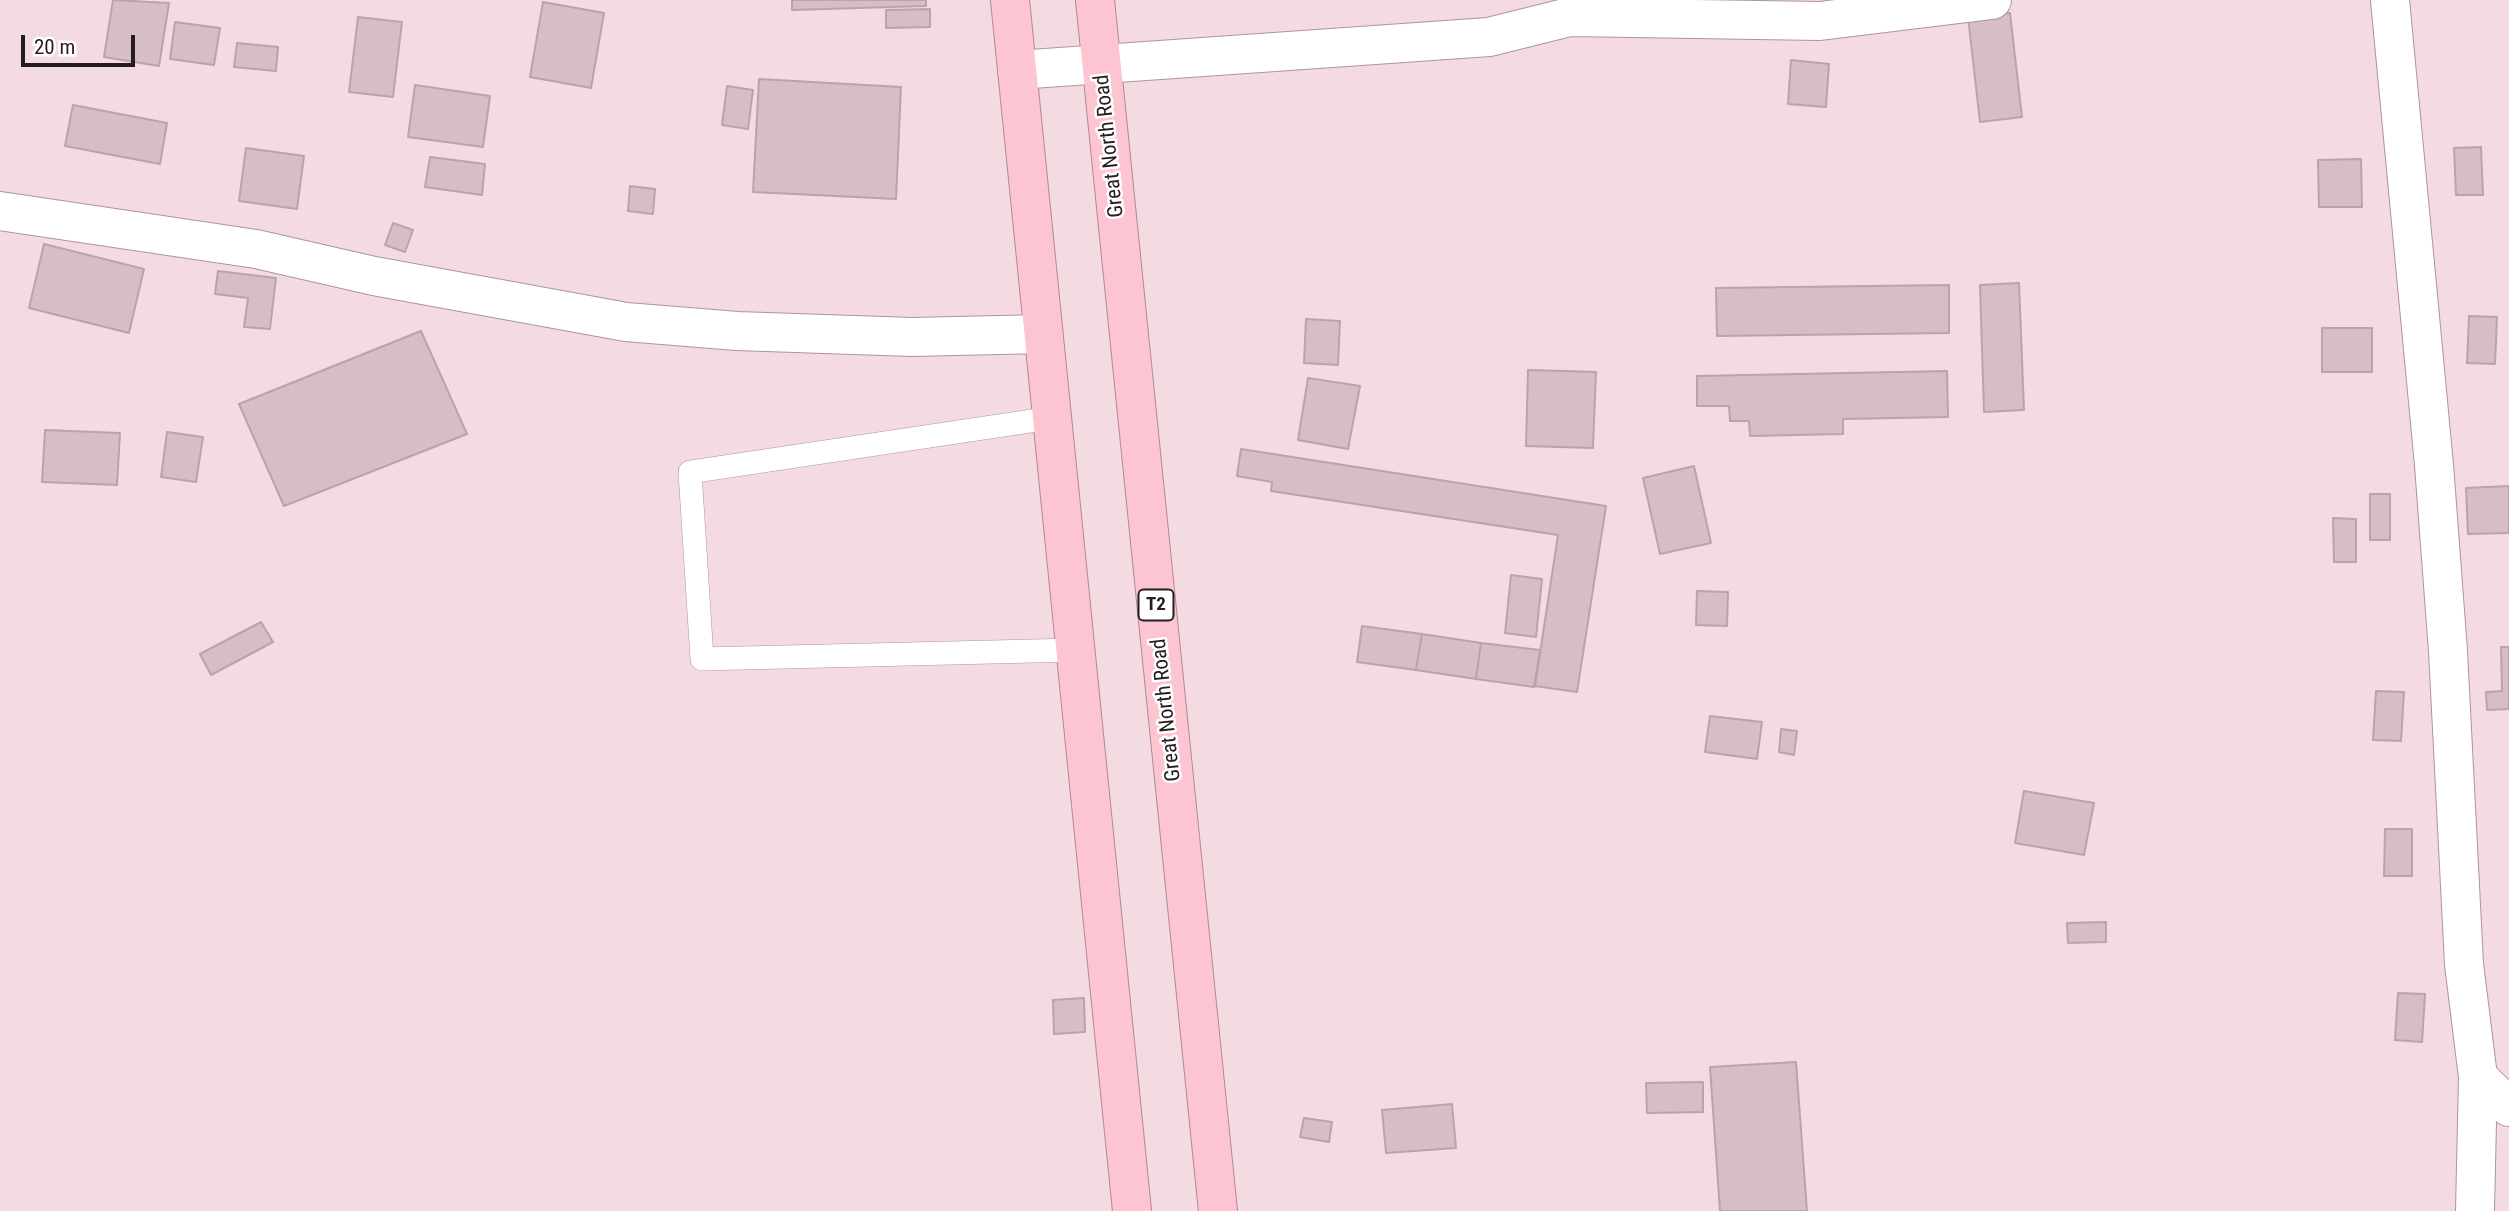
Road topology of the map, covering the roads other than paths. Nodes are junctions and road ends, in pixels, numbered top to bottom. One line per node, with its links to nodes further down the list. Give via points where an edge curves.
1 (1010, 0): 7 (highway)
2 (1095, 0): 6 (highway, Great North Road / T2)
3 (1992, 0): 5 (street, via 1820,21)
4 (2390, 0): 12 (street, via 2434,465 2464,964)
5 (1572, 8): 6 (street, via 1489,37)
6 (1101, 65): 7 (street); 15 (highway, Great North Road / T2)
7 (1017, 70): 9 (highway)
8 (0, 211): 9 (street, via 256,249 373,276 626,322 912,337)
9 (1042, 334): 10 (highway)
10 (1051, 418): 11 (highway); 11 (lane, via 690,472 702,659)
11 (1075, 650): 14 (highway)
12 (2478, 1077): 13 (street); 16 (street)
13 (2509, 1107)
14 (1132, 1211)
15 (1218, 1211)
16 (2475, 1211)

